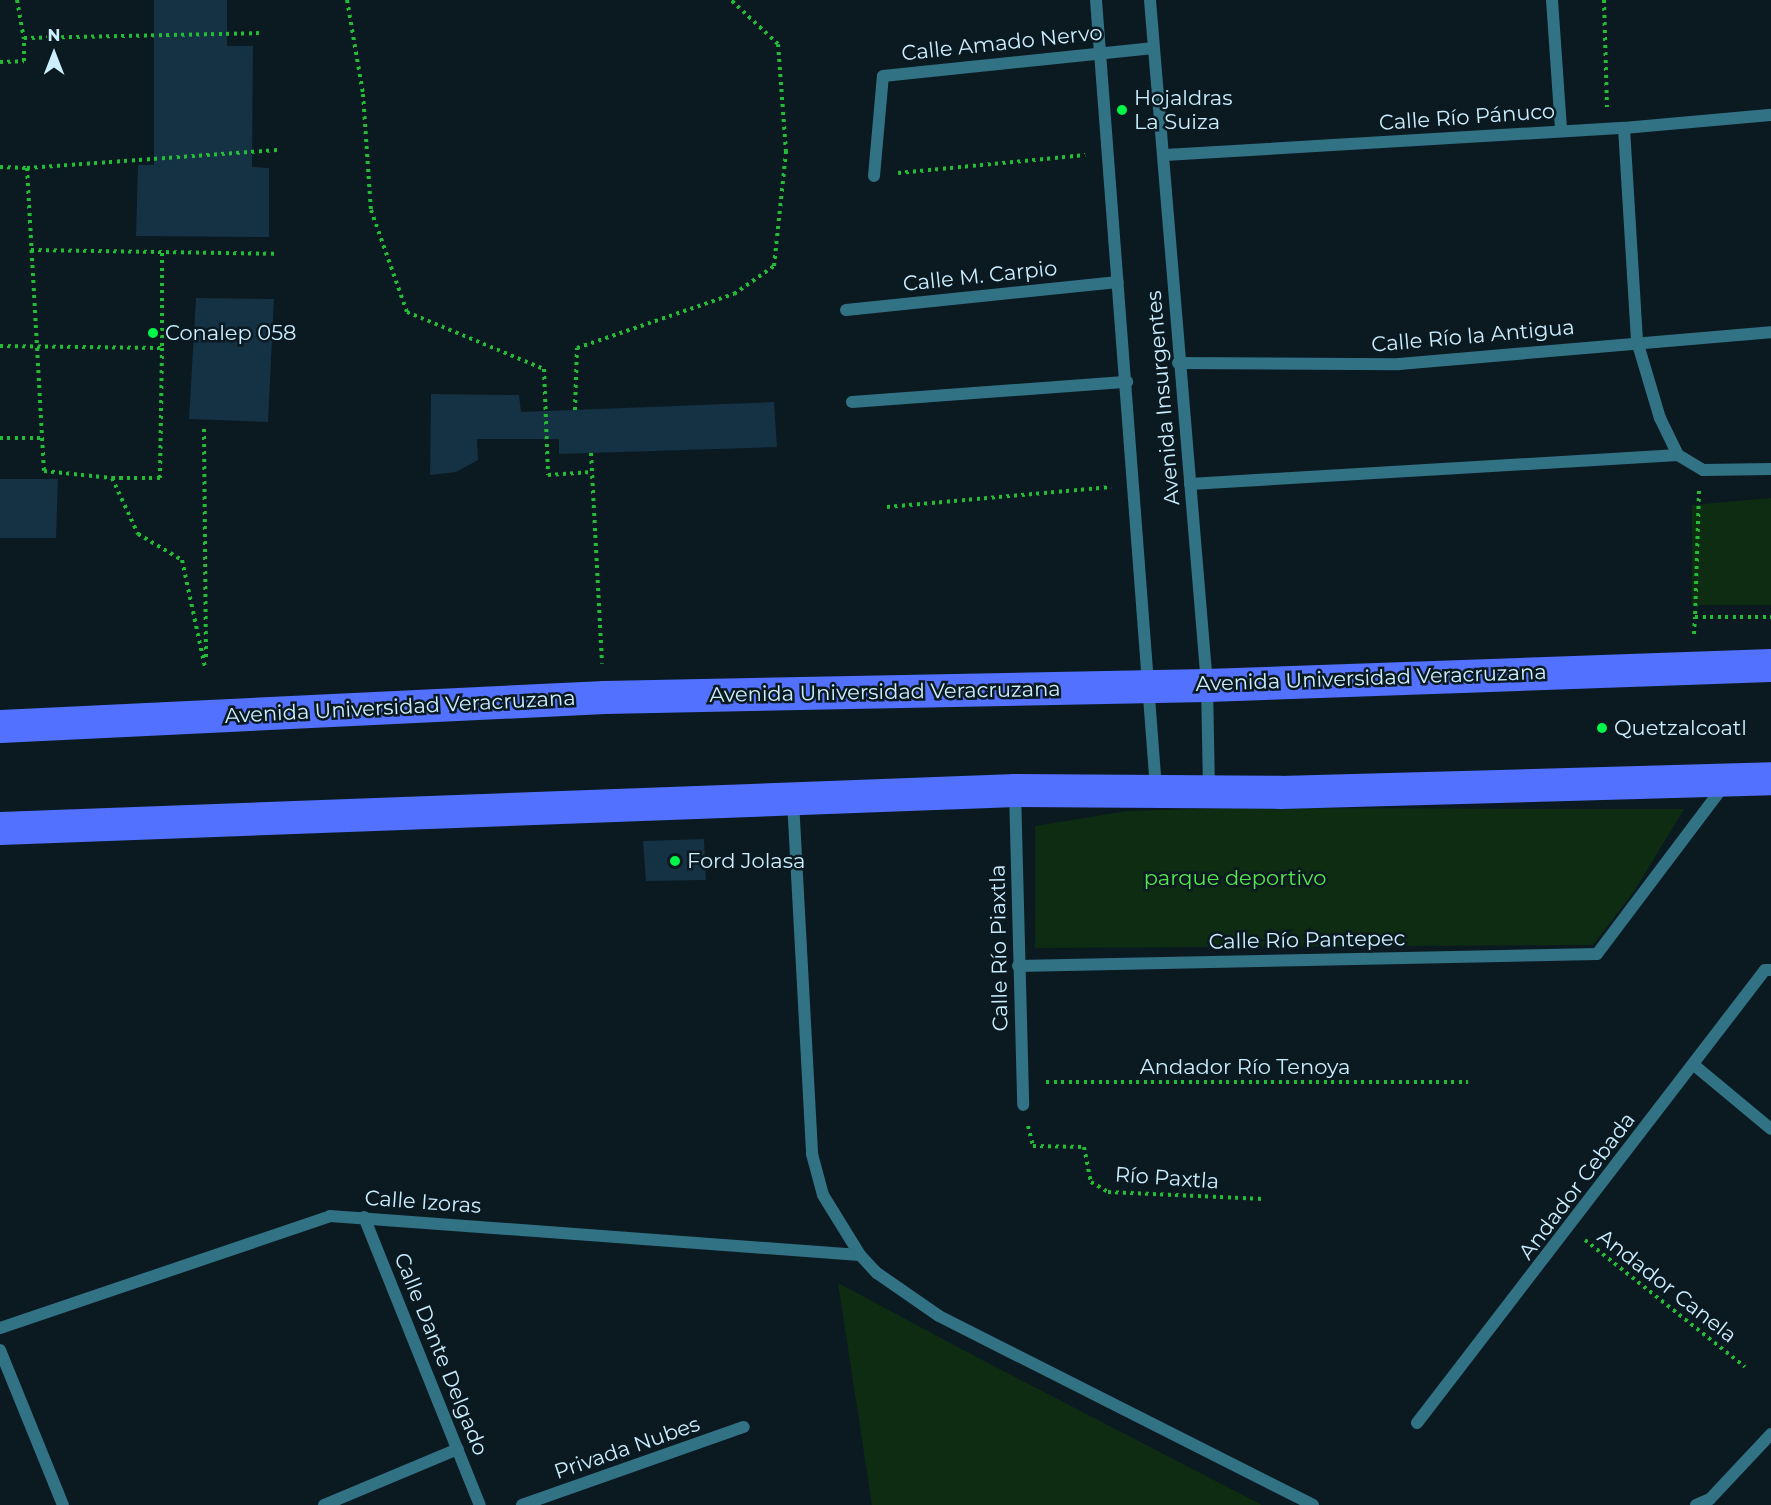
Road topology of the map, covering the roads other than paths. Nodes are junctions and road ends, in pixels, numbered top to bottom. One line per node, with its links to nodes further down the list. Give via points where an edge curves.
1 (1096, 0): 5 (street, Avenida Insurgentes)
2 (1150, 0): 4 (street, Avenida Insurgentes)
3 (1552, 0): 8 (street)
4 (1155, 48): 5 (street, Calle Amado Nervo); 9 (street, Avenida Insurgentes)
5 (1099, 52): 10 (street, Calle Amado Nervo, via 883,76); 11 (street, Avenida Insurgentes)
6 (1771, 115): 7 (street, Calle Río Pánuco)
7 (1624, 128): 8 (street, Calle Río Pánuco); 14 (street)
8 (1561, 130): 9 (street, Calle Río Pánuco)
9 (1165, 155): 15 (street, Avenida Insurgentes)
10 (874, 176)
11 (1118, 282): 12 (street, Calle M. Carpio); 16 (street, Avenida Insurgentes)
12 (846, 310)
13 (1771, 332): 14 (street, Calle Río la Antigua)
14 (1637, 341): 15 (street, Calle Río la Antigua, via 1399,364); 18 (street, via 1646,379)
15 (1178, 363): 20 (street, Avenida Insurgentes)
16 (1127, 382): 17 (street); 23 (street, Avenida Insurgentes)
17 (852, 402)
18 (1678, 455): 19 (street, via 1703,470); 20 (street)
19 (1771, 470)
20 (1190, 484): 22 (street, Avenida Insurgentes)
21 (1771, 665): 22 (main road, Avenida Universidad Veracruzana)
22 (1207, 685): 23 (main road, Avenida Universidad Veracruzana); 29 (street, Avenida Insurgentes)
23 (1151, 687): 24 (main road, Avenida Universidad Veracruzana, via 604,697); 28 (street, Avenida Insurgentes)
24 (0, 726)
25 (1771, 778): 26 (main road)
26 (1730, 779): 29 (main road); 32 (street, Calle Río Pantepec, via 1597,954)
27 (1015, 790): 28 (main road); 30 (main road); 32 (street, Calle Río Piaxtla)
28 (1156, 791): 29 (main road)
29 (1209, 792)
30 (792, 798): 31 (main road); 38 (street, via 812,1154 823,1195)
31 (0, 828)
32 (1018, 966): 35 (street, Calle Río Piaxtla)
33 (1768, 970): 34 (street, Andador Cebada)
34 (1694, 1065): 36 (street); 41 (street, Andador Cebada)
35 (1023, 1105)
36 (1771, 1129)
37 (364, 1217): 38 (street, Calle Izoras); 39 (street, Calle Izoras, via 330,1216); 44 (street, Calle Dante Delgado)
38 (860, 1255): 49 (street, via 877,1273 939,1316)
39 (0, 1328)
40 (0, 1350): 45 (street)
41 (1417, 1423)
42 (744, 1427): 48 (street, Privada Nubes)
43 (1771, 1434): 50 (street, via 1718,1491)
44 (458, 1449): 46 (street); 47 (street, Calle Dante Delgado)
45 (63, 1505)
46 (324, 1505)
47 (480, 1505)
48 (522, 1505)
49 (1313, 1505)
50 (1696, 1505)

